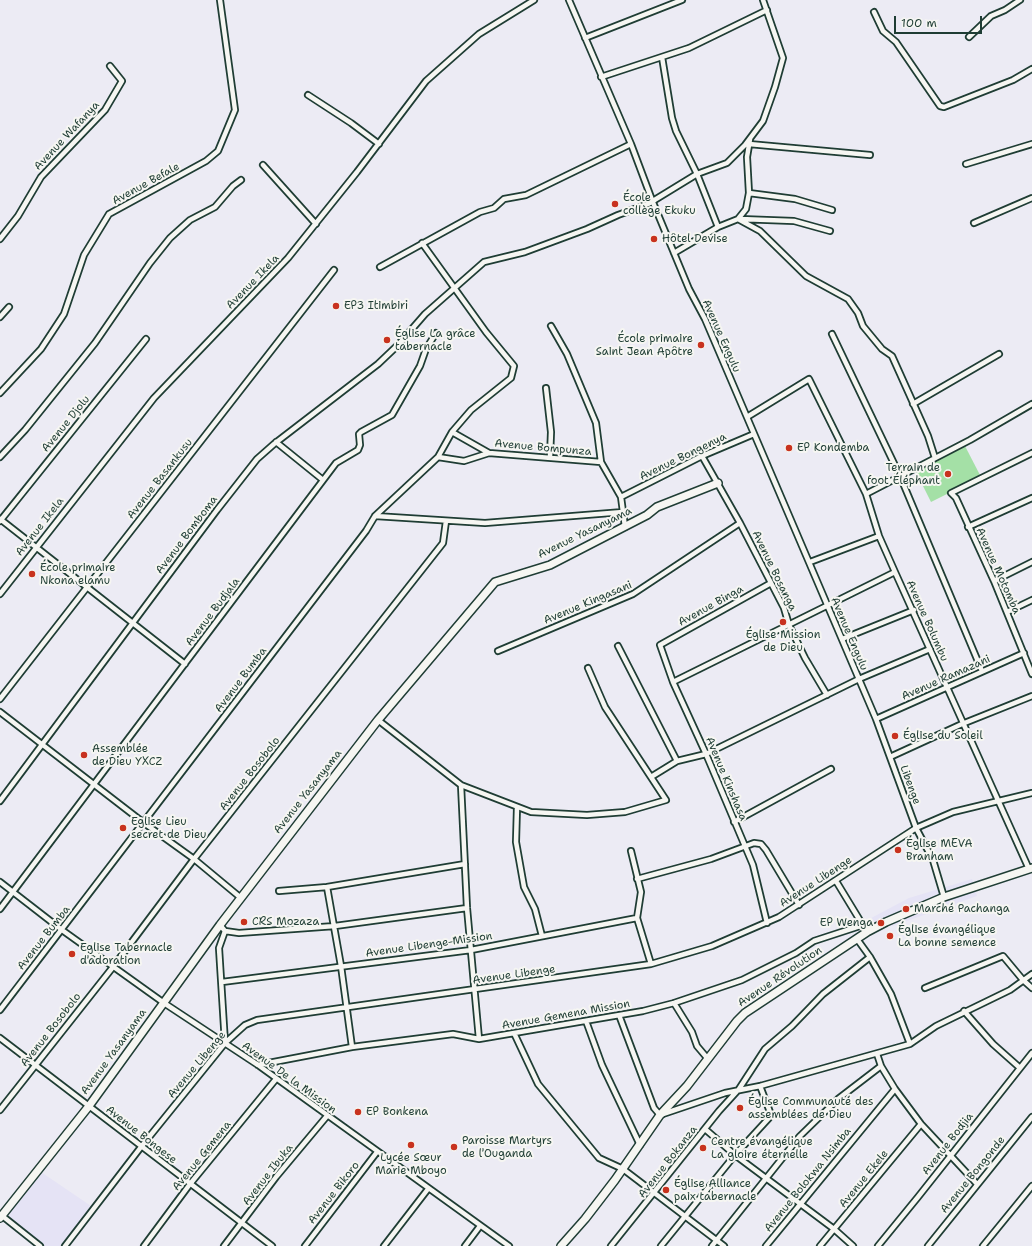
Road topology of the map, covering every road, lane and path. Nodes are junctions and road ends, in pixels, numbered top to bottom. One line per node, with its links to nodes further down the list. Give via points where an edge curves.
1 (220, 0): 49 (street, Avenue Befale, via 235,110 218,151 206,161 109,214 84,255 64,314 41,349)
2 (534, 0): 17 (street, Avenue Ikela, via 479,34 426,81)
3 (569, 0): 10 (street, Avenue Engulu)
4 (682, 0): 10 (street)
5 (763, 0): 7 (street)
6 (1020, 0): 9 (street, via 991,16)
7 (767, 10): 11 (street, via 689,48); 16 (street, Avenue Bomboma, via 783,58 763,121)
8 (874, 12): 13 (street, via 883,31 896,42 940,106 944,107)
9 (969, 37)
10 (585, 38): 14 (street, Avenue Engulu)
11 (662, 57): 14 (street); 24 (street, via 672,118)
12 (110, 66): 35 (street, Avenue Wafanya, via 122,81 105,110 41,177)
13 (1032, 71)
14 (601, 77): 18 (street, Avenue Engulu)
15 (308, 94): 17 (street)
16 (750, 137): 19 (street); 24 (street, Avenue Bomboma, via 727,163)
17 (379, 144): 32 (street, Avenue Ikela)
18 (631, 144): 28 (street, Avenue Engulu); 36 (street, via 526,195 504,199 494,208 480,212)
19 (749, 144): 21 (street); 26 (street)
20 (1032, 144): 22 (street)
21 (870, 155)
22 (966, 164)
23 (263, 165): 32 (street)
24 (697, 174): 28 (street, Avenue Bomboma); 33 (street)
25 (241, 180): 60 (street, via 215,207 190,220 170,238 95,343)
26 (749, 193): 29 (street, via 795,200); 30 (street, via 746,209)
27 (1032, 198): 31 (street)
28 (652, 200): 37 (street, Avenue Engulu); 40 (street, Avenue Bomboma, via 648,204 587,229 525,252 484,262)
29 (832, 210)
30 (738, 219): 33 (street); 34 (street, via 794,221); 50 (street, via 760,231 806,276 848,299 863,326 882,349 892,356)
31 (974, 223)
32 (316, 224): 78 (street, Avenue Ikela, via 288,258 154,398)
33 (718, 227): 37 (street)
34 (830, 231)
35 (0, 240)
36 (422, 243): 38 (street); 40 (street)
37 (674, 253): 52 (street, Avenue Engulu)
38 (380, 267)
39 (334, 270): 84 (street, Avenue Basankusu)
40 (455, 287): 53 (street, Avenue Bumba, via 486,332 514,366 511,378 471,410); 55 (street, Avenue Bomboma, via 425,314 378,364)
41 (9, 306): 42 (street)
42 (0, 317)
43 (551, 326): 63 (street, via 567,354 596,423)
44 (436, 333): 65 (street, Avenue Budjala, via 392,415 361,432 358,450 336,463)
45 (832, 334): 64 (street)
46 (146, 339): 72 (street, Avenue Djolu)
47 (999, 354): 50 (street)
48 (546, 388): 61 (street, via 551,432)
49 (0, 393)
50 (913, 404): 62 (street)
51 (1032, 404): 62 (street)
52 (747, 417): 54 (street, Avenue Engulu); 67 (street, Avenue Bolumbu, via 809,379)
53 (452, 432): 56 (street); 58 (street, Avenue Bumba)
54 (754, 434): 59 (street, Avenue Bongenya); 79 (street, Avenue Engulu)
55 (276, 442): 65 (street); 90 (street, Avenue Bomboma, via 253,465)
56 (489, 452): 58 (street, Avenue Bompunza, via 464,461); 61 (street, Avenue Bompunza)
57 (1032, 453): 76 (street, Avenue Motomba, via 951,493 956,498)
58 (438, 456): 71 (street, Avenue Bumba)
59 (702, 456): 66 (street, Avenue Bosanga); 68 (street, Avenue Bongenya)
60 (0, 457)
61 (550, 457): 63 (street, Avenue Bompunza)
62 (935, 458): 64 (street)
63 (601, 462): 68 (street)
64 (900, 476): 67 (street); 100 (street)
65 (323, 480): 98 (street, Avenue Budjala)
66 (718, 484): 74 (street, Avenue Bosanga); 75 (street, Avenue Yasanyama, via 657,507)
67 (866, 494): 77 (street, Avenue Bolumbu)
68 (621, 497): 70 (street)
69 (1032, 498): 76 (street)
70 (623, 512): 73 (street, via 486,523); 75 (street)
71 (375, 516): 73 (street); 124 (street, Avenue Bumba, via 361,538)
72 (0, 520): 78 (street)
73 (446, 521): 129 (street, Avenue Bosobolo, via 443,543)
74 (740, 523): 83 (street, Avenue Bosanga); 96 (street, Avenue Kingasani, via 633,594)
75 (625, 527): 110 (street, Avenue Yasanyama, via 550,565 495,582)
76 (968, 527): 82 (street, Avenue Motomba)
77 (880, 536): 79 (street); 81 (street, Avenue Bolumbu)
78 (35, 548): 84 (street); 85 (street, Avenue Ikela)
79 (810, 562): 87 (street, Avenue Engulu)
80 (1032, 562): 82 (street)
81 (895, 572): 87 (street); 88 (street, Avenue Bolumbu)
82 (994, 581): 89 (street, Avenue Motomba)
83 (771, 583): 91 (street, Avenue Bosanga, via 784,608); 93 (street, Avenue Binga)
84 (88, 586): 90 (street); 107 (street, Avenue Basankusu)
85 (0, 594)
86 (1032, 600): 89 (street)
87 (828, 606): 91 (street); 92 (street, Avenue Engulu)
88 (914, 610): 92 (street); 95 (street, Avenue Bolumbu)
89 (1007, 612): 97 (street, Avenue Motomba)
90 (132, 623): 98 (street); 112 (street, Avenue Bomboma)
91 (789, 625): 103 (street); 105 (street, Avenue Bosanga)
92 (842, 639): 102 (street, Avenue Engulu)
93 (660, 645): 103 (street, Avenue Kinshasa)
94 (618, 646): 115 (street)
95 (930, 649): 102 (street); 104 (street, Avenue Bolumbu)
96 (498, 651)
97 (1024, 654): 100 (street, Avenue Ramazani); 101 (street, Avenue Motomba)
98 (185, 664): 118 (street, Avenue Budjala)
99 (588, 668): 117 (street, via 605,707)
100 (982, 672): 104 (street, Avenue Ramazani)
101 (1032, 674)
102 (859, 679): 105 (street); 109 (street, Libenge)
103 (673, 682): 113 (street, Avenue Kinshasa)
104 (946, 687): 109 (street, Avenue Ramazani); 111 (street, Avenue Bolumbu)
105 (827, 695): 113 (street)
106 (1032, 696): 111 (street)
107 (0, 700)
108 (0, 712): 112 (street)
109 (876, 719): 114 (street, Libenge)
110 (378, 720): 119 (street); 139 (street, Avenue Yasanyama)
111 (962, 724): 114 (street); 121 (street, Avenue Bolumbu)
112 (42, 745): 118 (street); 122 (street, Avenue Bomboma)
113 (706, 754): 115 (street); 125 (street, Avenue Kinshasa)
114 (890, 757): 126 (street, Libenge)
115 (677, 761): 117 (street)
116 (831, 769): 125 (street)
117 (651, 777): 123 (street, via 666,800 625,812 587,815 531,812)
118 (95, 784): 124 (street); 137 (street, Avenue Budjala)
119 (461, 785): 123 (street); 130 (street)
120 (1032, 792): 121 (street, Avenue Libenge)
121 (997, 800): 126 (street, Avenue Libenge, via 953,812); 131 (street, Avenue Bolumbu)
122 (0, 801)
123 (517, 807): 151 (street, via 516,842 524,887 535,909)
124 (144, 822): 129 (street); 148 (street, Avenue Bumba)
125 (734, 822): 127 (street, Avenue Kinshasa)
126 (916, 828): 133 (street, Avenue Libenge); 138 (street, Libenge, via 933,860)
127 (744, 845): 132 (street, via 711,859); 140 (street, via 761,844); 144 (street, Avenue Kinshasa, via 753,865)
128 (631, 851): 132 (street)
129 (194, 859): 139 (street); 157 (street, Avenue Bosobolo)
130 (465, 864): 135 (street); 141 (street)
131 (1031, 869): 138 (street, Avenue Révolution)
132 (637, 879): 143 (street, via 641,892)
133 (836, 881): 140 (street, Avenue Libenge); 146 (street)
134 (0, 882): 137 (street, Avenue De la Mission)
135 (327, 887): 136 (street); 147 (street)
136 (279, 891)
137 (13, 892): 142 (street, Avenue Budjala); 148 (street, Avenue De la Mission)
138 (944, 896): 150 (street, Avenue Révolution)
139 (241, 898): 145 (street, Avenue Yasanyama)
140 (799, 905): 144 (street, Avenue Libenge)
141 (467, 908): 147 (street); 153 (street)
142 (0, 909)
143 (637, 918): 151 (street, Avenue Libenge-Mission); 155 (street)
144 (767, 923): 155 (street, Avenue Libenge, via 712,946)
145 (220, 925): 149 (street); 164 (street, Avenue Yasanyama)
146 (863, 925): 150 (street); 165 (street, Avenue Gemena Mission, via 814,941 742,980)
147 (335, 926): 149 (street, via 239,933); 156 (street)
148 (62, 930): 157 (street, Avenue De la Mission); 167 (street, Avenue Bumba)
149 (225, 931): 160 (street, via 219,948)
150 (867, 932): 152 (street, Avenue Révolution)
151 (542, 936): 153 (street, Avenue Libenge-Mission)
152 (857, 939): 154 (street); 179 (street, Avenue Révolution, via 745,1013)
153 (471, 950): 156 (street, Avenue Libenge-Mission); 163 (street)
154 (870, 957): 175 (street, via 891,994); 186 (street, Avenue Bokanza, via 823,994 765,1049)
155 (651, 964): 163 (street, Avenue Libenge)
156 (341, 966): 160 (street, Avenue Libenge-Mission); 166 (street)
157 (113, 967): 164 (street, Avenue De la Mission); 180 (street, Avenue Bosobolo)
158 (1032, 974): 159 (street)
159 (1023, 980): 161 (street, via 1003,956); 162 (street); 168 (street, via 1010,990)
160 (222, 982): 174 (street)
161 (925, 988)
162 (1032, 988)
163 (476, 990): 166 (street, Avenue Libenge); 173 (street)
164 (164, 1003): 174 (street, Avenue De la Mission); 188 (street, Avenue Yasanyama)
165 (674, 1003): 169 (street, Avenue Gemena Mission); 179 (street, via 692,1032 697,1046)
166 (347, 1008): 174 (street, Avenue Libenge, via 257,1020 245,1025); 176 (street)
167 (0, 1010)
168 (964, 1011): 175 (street); 183 (street, via 993,1044)
169 (619, 1015): 170 (street, Avenue Gemena Mission); 190 (street, via 654,1108)
170 (586, 1021): 171 (street, Avenue Gemena Mission); 195 (street, via 602,1065)
171 (514, 1033): 173 (street, Avenue Gemena Mission); 200 (street, via 538,1084 600,1158)
172 (0, 1038): 180 (street, Avenue Bongese)
173 (479, 1039): 176 (street, Avenue Gemena Mission, via 453,1034)
174 (225, 1043): 181 (street, Avenue De la Mission); 196 (street, Avenue Libenge)
175 (910, 1044): 178 (street)
176 (352, 1047): 181 (street, Avenue Gemena Mission)
177 (1032, 1053): 183 (street, Avenue Bodjia)
178 (877, 1054): 182 (street); 185 (street)
179 (708, 1059): 190 (street, Avenue Révolution)
180 (35, 1065): 188 (street, Avenue Bongese); 189 (street, Avenue Bosobolo)
181 (258, 1065): 184 (street, Avenue De la Mission)
182 (881, 1066): 187 (street); 201 (street, via 838,1099 800,1136)
183 (1020, 1068): 199 (street, Avenue Bodjia)
184 (276, 1079): 191 (street, Avenue De la Mission); 202 (street, Avenue Gemena)
185 (760, 1086): 186 (street); 198 (street, via 770,1112 769,1118)
186 (740, 1089): 190 (street); 194 (street, Avenue Bokanza)
187 (894, 1089): 193 (street); 207 (street, Avenue Bolokwa Nsimba)
188 (89, 1106): 196 (street, Avenue Bongese); 208 (street, Avenue Yasanyama)
189 (0, 1110)
190 (660, 1115): 195 (street, Avenue Révolution)
191 (327, 1116): 197 (street, Avenue De la Mission); 210 (street, Avenue Ibuka)
192 (1032, 1116): 203 (street, Avenue Bongonde)
193 (921, 1124): 199 (street); 212 (street, Avenue Ekele)
194 (705, 1129): 198 (street); 206 (street, Avenue Bokanza)
195 (640, 1145): 200 (street, Avenue Révolution)
196 (141, 1147): 202 (street, Avenue Bongese); 215 (street, Avenue Libenge)
197 (377, 1152): 205 (street, Avenue De la Mission); 219 (street, Avenue Bikoro)
198 (735, 1155): 201 (street); 209 (street)
199 (951, 1156): 203 (street); 231 (street, Avenue Bodjia)
200 (623, 1169): 206 (street); 223 (street, Avenue Révolution)
201 (766, 1177): 207 (street); 213 (street)
202 (190, 1184): 210 (street, Avenue Bongese); 216 (street, Avenue Gemena)
203 (977, 1184): 232 (street, Avenue Bongonde)
204 (1032, 1186): 233 (street)
205 (428, 1189): 211 (street, Avenue De la Mission); 220 (street)
206 (655, 1193): 209 (street); 224 (street, Avenue Bokanza)
207 (800, 1204): 212 (street); 228 (street, Avenue Bolokwa Nsimba)
208 (1, 1216): 214 (street)
209 (686, 1216): 213 (street); 225 (street)
210 (241, 1223): 217 (street, Avenue Ibuka); 218 (street, Avenue Bongese)
211 (480, 1226): 221 (street); 222 (street, Avenue De la Mission)
212 (834, 1229): 229 (street, Avenue Ekele); 230 (street)
213 (717, 1240): 226 (street); 227 (street)
214 (40, 1246)
215 (65, 1246)
216 (144, 1246)
217 (224, 1246)
218 (272, 1246)
219 (305, 1246)
220 (384, 1246)
221 (465, 1246)
222 (509, 1246)
223 (561, 1246)
224 (611, 1246)
225 (661, 1246)
226 (712, 1246)
227 (724, 1246)
228 (766, 1246)
229 (820, 1246)
230 (853, 1246)
231 (878, 1246)
232 (928, 1246)
233 (984, 1246)

